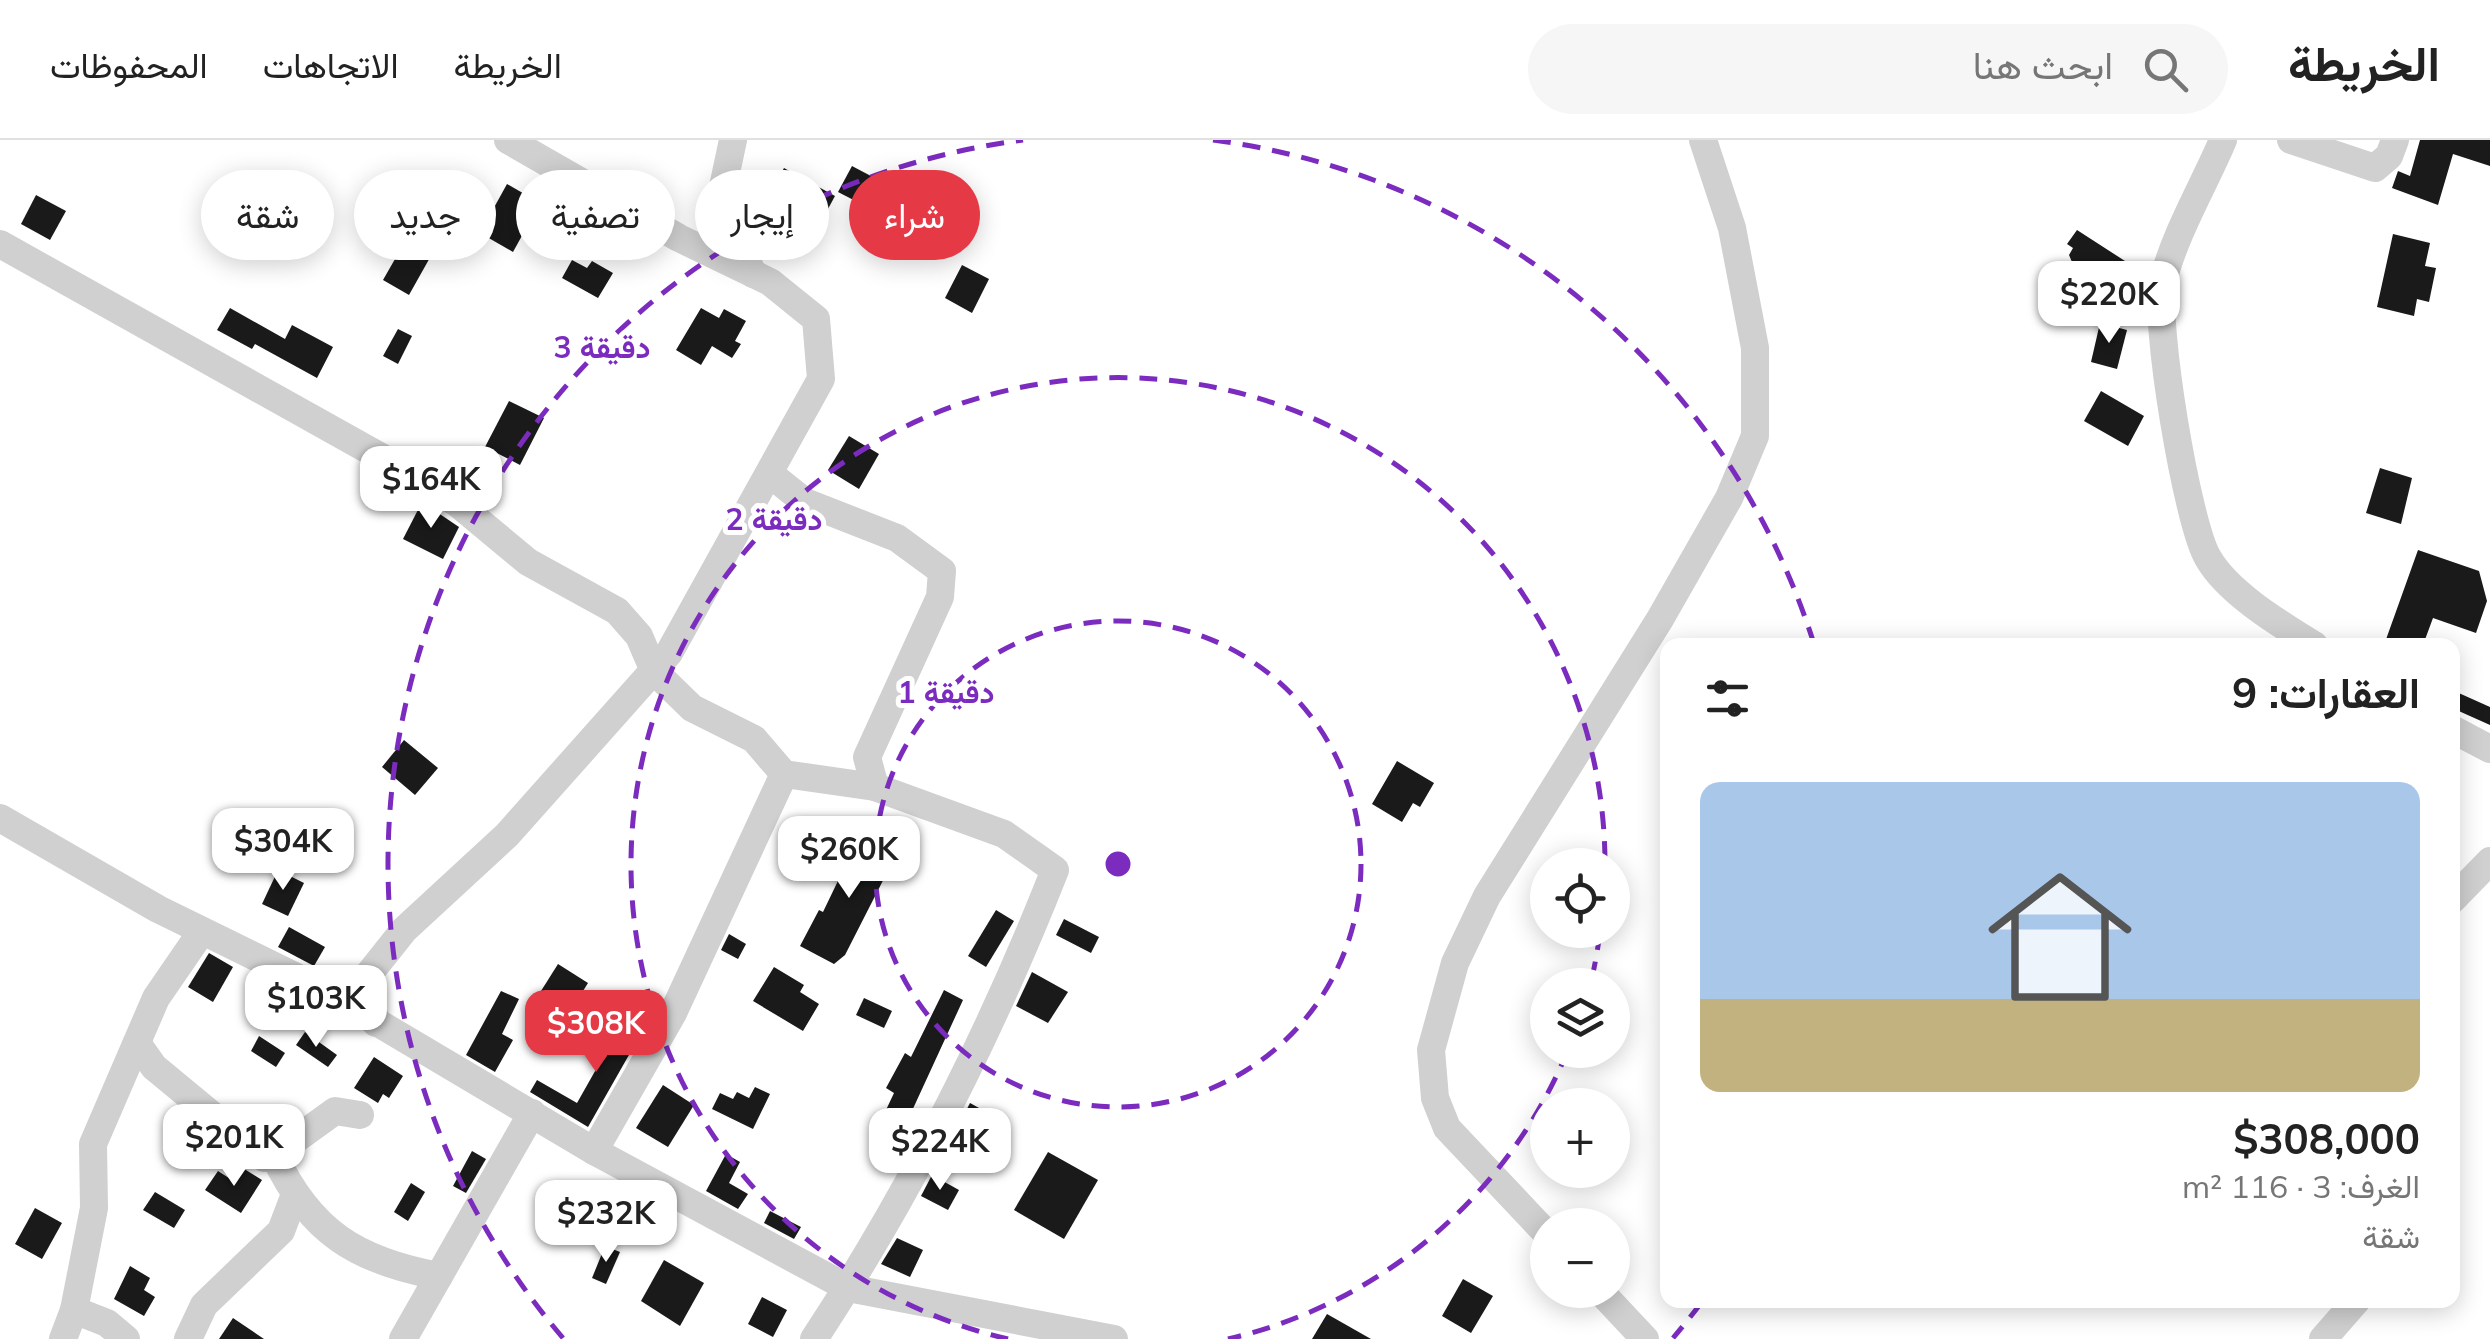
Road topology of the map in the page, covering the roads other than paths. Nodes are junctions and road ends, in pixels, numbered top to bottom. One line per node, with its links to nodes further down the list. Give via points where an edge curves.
1 (508, 140): 8 (street)
2 (733, 140): 8 (street, via 720,201)
3 (1703, 140): 29 (street, via 1732,228 1756,348 1754,436 1729,498 1660,619 1487,896 1456,963 1430,1050 1435,1098 1447,1128)
4 (2223, 140): 10 (street, via 2162,282 2178,443 2193,522 2208,560)
5 (2290, 140): 6 (street, via 2375,168 2390,156)
6 (2395, 140)
7 (0, 244): 11 (street, via 457,504 528,562 617,611 639,636)
8 (754, 274): 9 (street, via 816,319 821,379)
9 (770, 474): 11 (street); 15 (street, via 805,502 897,538 942,571 940,597 866,757)
10 (2304, 638)
11 (654, 671): 14 (street, via 692,708 754,738); 20 (street, via 507,834 404,930)
12 (2460, 733): 13 (street)
13 (2490, 750)
14 (784, 774): 15 (street); 26 (street, via 673,1014)
15 (875, 787): 31 (street, via 1004,834 1054,870 1014,976)
16 (0, 818): 19 (street)
17 (2490, 861): 18 (street)
18 (2460, 892)
19 (202, 931): 21 (street); 23 (street, via 156,998)
20 (365, 979): 21 (street); 22 (street)
21 (321, 989): 22 (street)
22 (376, 1023): 24 (street)
23 (137, 1043): 27 (street, via 154,1067 236,1139 264,1158); 34 (street, via 92,1144 94,1208)
24 (532, 1114): 26 (street); 30 (street)
25 (360, 1115): 27 (street, via 334,1111)
26 (594, 1151): 31 (street)
27 (274, 1155): 28 (street)
28 (294, 1197): 30 (street, via 374,1262); 38 (street, via 282,1231 204,1304)
29 (1530, 1216)
30 (439, 1276): 39 (street)
31 (848, 1288): 35 (street); 40 (street)
32 (1616, 1308): 42 (street)
33 (2350, 1308): 43 (street)
34 (74, 1310): 36 (street); 37 (street)
35 (1040, 1332): 41 (street)
36 (63, 1339)
37 (126, 1339)
38 (188, 1339)
39 (403, 1339)
40 (814, 1339)
41 (1114, 1339)
42 (1645, 1339)
43 (2324, 1339)

